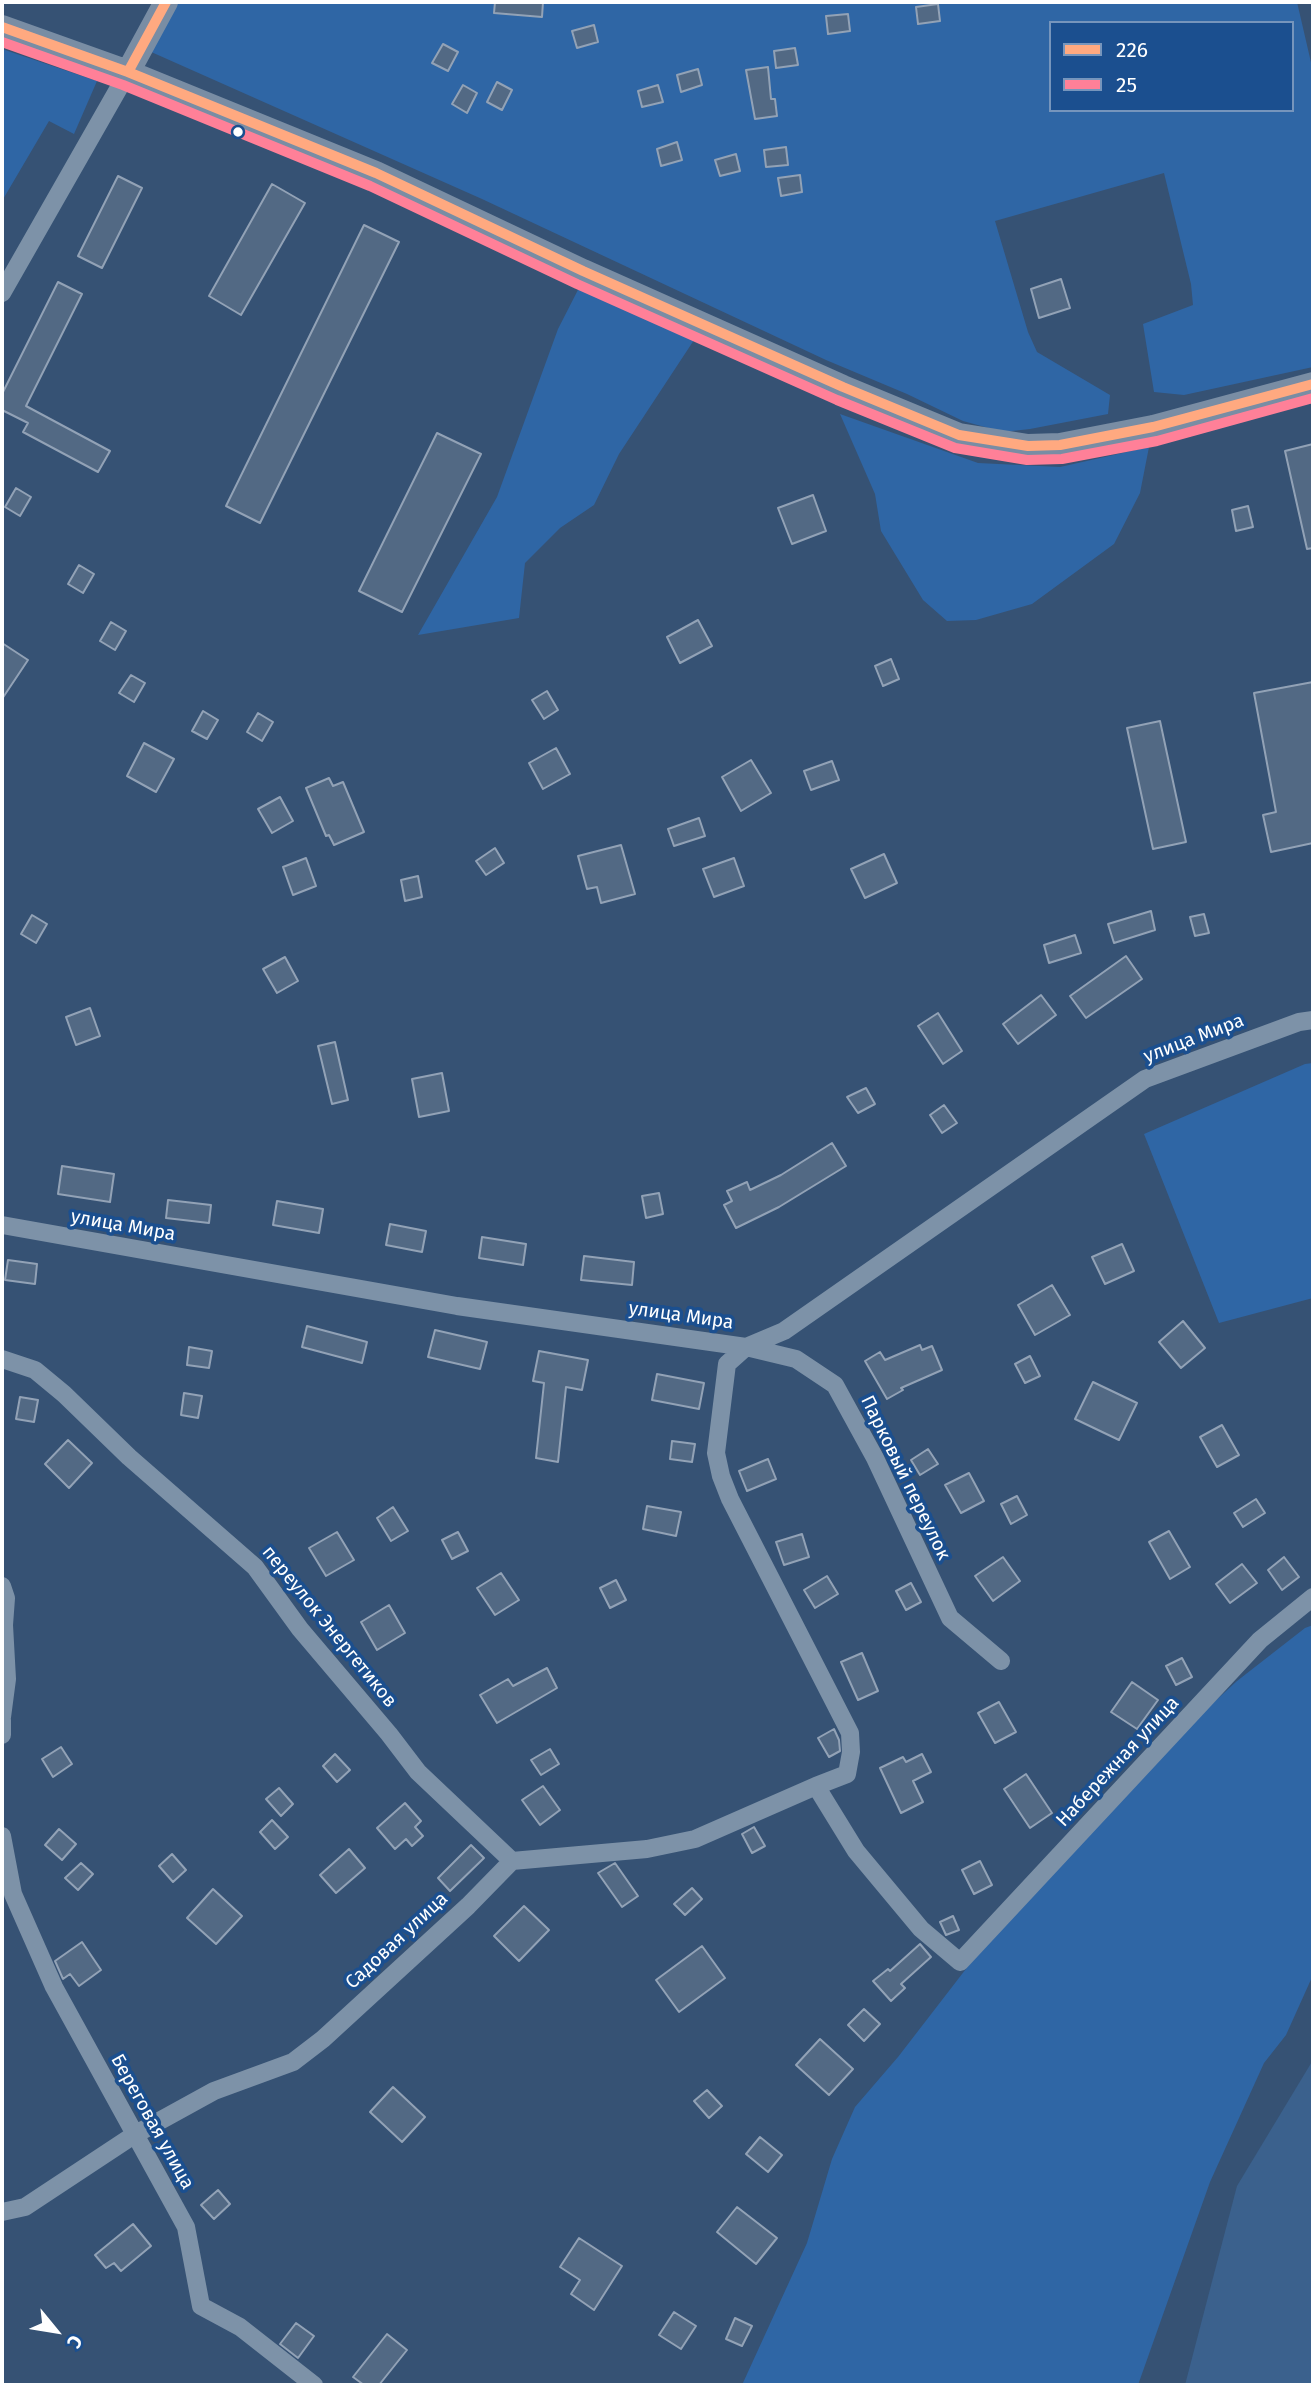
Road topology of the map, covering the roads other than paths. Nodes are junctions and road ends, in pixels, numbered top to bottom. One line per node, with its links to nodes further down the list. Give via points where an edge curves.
1 (166, 2): 3 (street)
2 (2, 27): 3 (street)
3 (128, 72): 4 (street); 5 (street, via 376,173 583,271 959,435 1028,446 1059,445 1153,427)
4 (2, 293)
5 (1313, 384)
6 (1313, 1020): 8 (street, улица Мира, via 1145,1079 784,1331)
7 (2, 1224): 8 (street, улица Мира, via 457,1306)
8 (746, 1347): 12 (street, Парковый переулок, via 796,1359 835,1385 875,1458 950,1618); 15 (street, via 727,1364 716,1453 730,1499 850,1733 847,1774)
9 (2, 1359): 17 (street, переулок Энергетиков, via 34,1370 65,1394 255,1566 300,1629 418,1772)
10 (2, 1586): 13 (street, via 7,1679)
11 (1313, 1597): 15 (street, Набережная улица, via 1260,1640 960,1962 921,1929 856,1851)
12 (1001, 1661)
13 (2, 1718): 14 (street)
14 (2, 1735)
15 (816, 1786): 17 (street, via 695,1839 647,1849)
16 (2, 1836): 18 (street, Береговая улица, via 13,1895 54,1987)
17 (512, 1861): 18 (street, Садовая улица, via 293,2062 214,2091)
18 (134, 2135): 19 (street, Садовая улица, via 25,2207); 20 (street, Береговая улица, via 186,2227 201,2306 240,2327)
19 (2, 2213)
20 (314, 2385)

